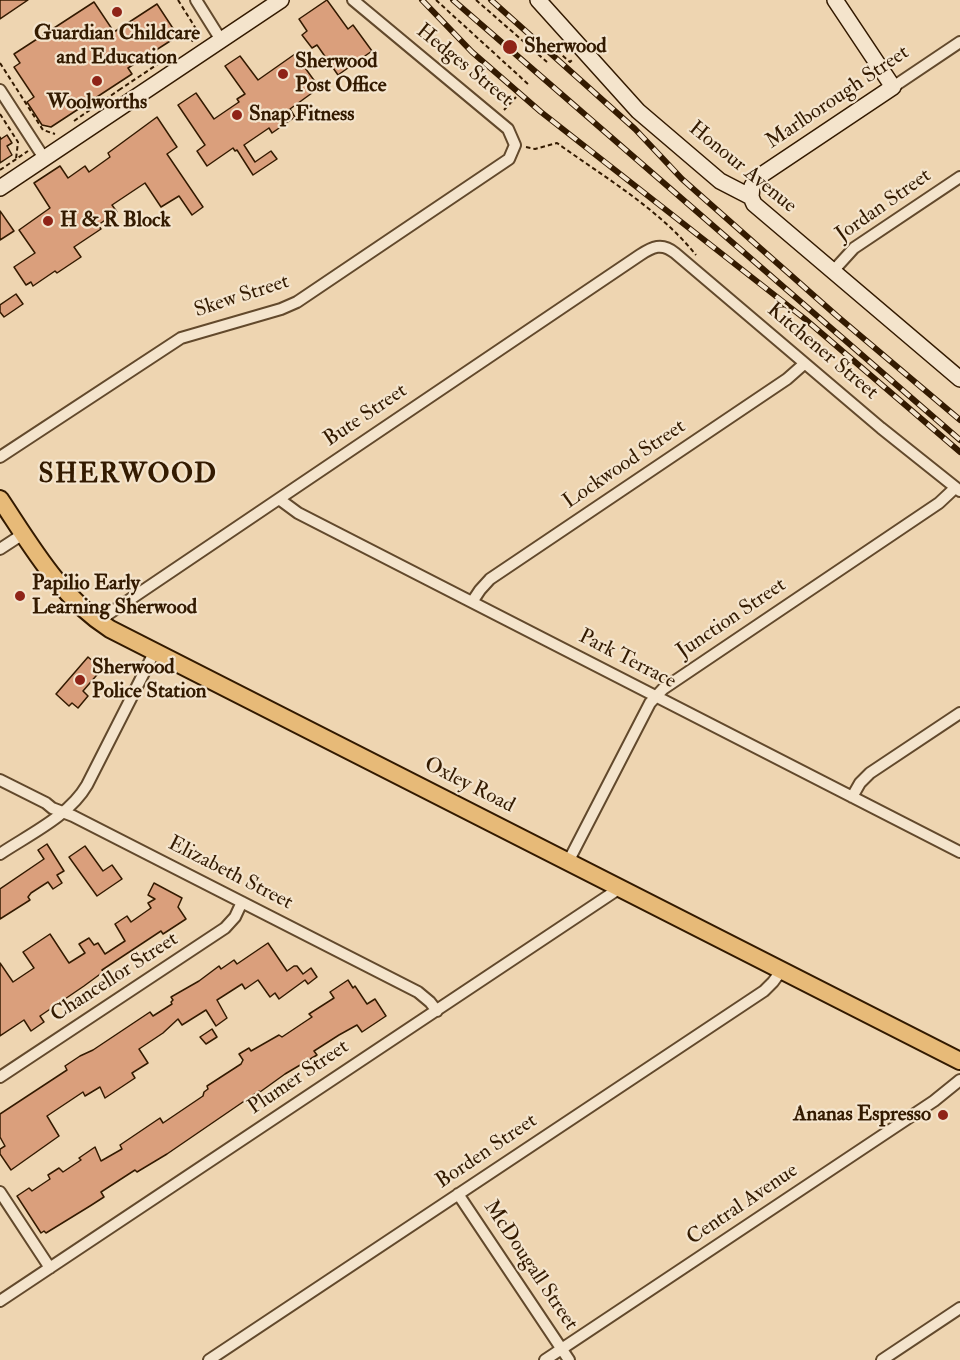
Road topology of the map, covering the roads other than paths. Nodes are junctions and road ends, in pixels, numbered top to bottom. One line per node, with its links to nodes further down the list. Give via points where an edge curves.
1 (196, 0): 6 (street)
2 (281, 0): 6 (street)
3 (353, 0): 10 (street, Hedges Street, via 505,126)
4 (538, 0): 14 (street, Honour Avenue, via 638,111 720,181)
5 (835, 0): 8 (street)
6 (221, 40): 11 (street, via 123,96)
7 (960, 42): 8 (street, Marlborough Street)
8 (893, 87): 14 (street, Marlborough Street, via 760,176 752,186)
9 (0, 90): 11 (street)
10 (515, 145): 19 (street, Skew Street, via 506,162 303,299 174,341)
11 (44, 158): 13 (street)
12 (960, 177): 16 (street, Jordan Street, via 854,248)
13 (0, 188)
14 (751, 197): 16 (street, Honour Avenue, via 754,204)
15 (658, 246): 17 (street, Kitchener Street, via 670,249); 22 (street, Bute Street)
16 (834, 270): 18 (street, Honour Avenue)
17 (804, 364): 20 (street, Kitchener Street); 25 (street, Lockwood Street, via 788,379 490,579)
18 (960, 379)
19 (0, 457)
20 (958, 489): 28 (street, Junction Street)
21 (0, 499): 23 (main road, Oxley Road)
22 (279, 499): 25 (street, Park Terrace, via 298,513); 26 (street, Bute Street)
23 (23, 534): 24 (street); 26 (main road, Oxley Road, via 63,590)
24 (0, 549)
25 (472, 602): 28 (street, Park Terrace)
26 (98, 621): 27 (main road, Oxley Road)
27 (155, 651): 32 (street, via 87,785 78,800); 35 (main road, Oxley Road)
28 (656, 696): 31 (street, Park Terrace); 35 (street, Junction Street)
29 (960, 713): 31 (street, via 870,773)
30 (0, 780): 32 (street, Elizabeth Street)
31 (852, 797): 33 (street, Park Terrace)
32 (62, 812): 34 (street); 37 (street, Elizabeth Street)
33 (960, 852)
34 (0, 854)
35 (568, 862): 36 (main road, Oxley Road)
36 (620, 888): 38 (main road, Oxley Road); 39 (street, Plumer Street)
37 (242, 902): 39 (street, Elizabeth Street, via 418,992); 41 (street, Chancellor Street, via 225,928)
38 (781, 970): 40 (main road, Oxley Road); 44 (street, Borden Street, via 764,991)
39 (436, 1011): 45 (street, Plumer Street)
40 (960, 1061)
41 (0, 1077)
42 (960, 1080): 48 (street, Central Avenue)
43 (0, 1192): 45 (street)
44 (458, 1194): 48 (street, McDougall Street); 49 (street, Borden Street)
45 (50, 1268): 46 (street, Plumer Street)
46 (0, 1301)
47 (960, 1308): 52 (street)
48 (562, 1349): 50 (street, Central Avenue); 51 (street, McDougall Street)
49 (209, 1360)
50 (545, 1360)
51 (569, 1360)
52 (882, 1360)

